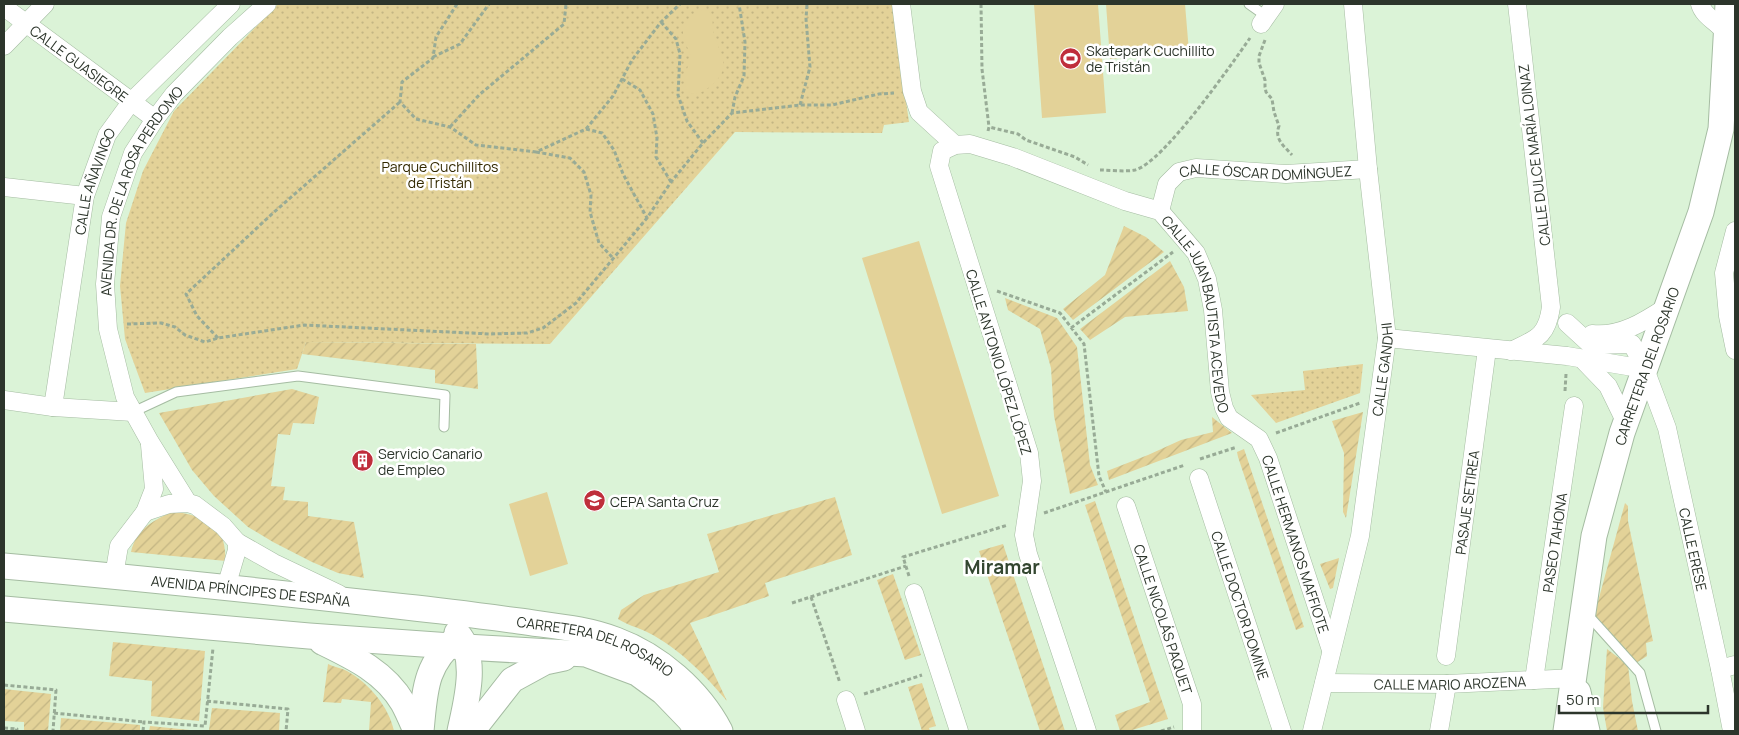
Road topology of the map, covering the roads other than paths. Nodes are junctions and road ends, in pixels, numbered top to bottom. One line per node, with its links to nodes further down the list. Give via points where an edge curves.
1 (45, 4): 12 (street)
2 (231, 4): 15 (street, CALLE AÑAVINGO)
3 (267, 4): 16 (street, AVENIDA DR. DE LA ROSA PERDOMO, via 174,94)
4 (901, 4): 17 (street, via 912,91 919,112)
5 (1249, 4): 11 (lane)
6 (1353, 4): 18 (street, CALLE GANDHI)
7 (1517, 4): 25 (street, CALLE DULCE MARÍA LOINAZ)
8 (1700, 4): 13 (street)
9 (1728, 4): 13 (main road, CARRETERA DEL ROSARIO)
10 (4, 7): 12 (street, CALLE GUASIEGRE)
11 (1265, 18)
12 (25, 23): 14 (street); 15 (street, CALLE GUASIEGRE)
13 (1731, 43): 24 (main road, CARRETERA DEL ROSARIO, via 1721,129 1701,212)
14 (4, 46)
15 (131, 102): 16 (street, CALLE GUASIEGRE); 20 (street, CALLE AÑAVINGO, via 107,135)
16 (155, 119): 36 (street, AVENIDA DR. DE LA ROSA PERDOMO, via 134,153 111,217 105,284 108,329 125,397)
17 (955, 144): 21 (street, CALLE JUAN BAUTISTA ACEVEDO, via 970,144 1013,157); 77 (street, CALLE ANTONIO LÓPEZ LÓPEZ, via 942,151 938,166 1029,453 1032,481 1024,535)
18 (1368, 169): 21 (street, CALLE ÓSCAR DOMÍNGUEZ, via 1286,174 1196,168 1179,172 1167,184); 27 (street, CALLE GANDHI)
19 (4, 187): 20 (street)
20 (85, 196): 35 (street, CALLE AÑAVINGO)
21 (1160, 212): 39 (street, CALLE JUAN BAUTISTA ACEVEDO, via 1196,253 1207,279 1224,408 1229,418)
22 (1735, 231): 23 (street)
23 (1730, 272): 29 (street, via 1728,316)
24 (1668, 306): 26 (street, via 1636,326 1604,335 1584,332); 32 (main road, CARRETERA DEL ROSARIO)
25 (1551, 307): 26 (street); 30 (street, via 1549,321 1537,339)
26 (1567, 323): 32 (street, CALLE ERESE, via 1591,345 1632,344)
27 (1387, 338): 28 (street); 59 (street, CALLE GANDHI, via 1360,536)
28 (1488, 349): 30 (street); 61 (street, PASAJE SETIREA)
29 (1735, 350)
30 (1511, 351): 31 (street)
31 (1574, 358): 32 (street); 37 (street, via 1608,386)
32 (1645, 369): 37 (main road, CARRETERA DEL ROSARIO); 62 (street, CALLE ERESE, via 1667,428)
33 (4, 400): 35 (street)
34 (1574, 406): 64 (street, PASEO TAHONA)
35 (53, 407): 36 (street)
36 (133, 412): 38 (lane, via 176,392 298,376 445,395); 40 (street, AVENIDA DR. DE LA ROSA PERDOMO)
37 (1626, 422): 53 (main road, CARRETERA DEL ROSARIO, via 1594,536)
38 (444, 427)
39 (1259, 439): 59 (street, CALLE HERMANOS MAFFIOTE)
40 (150, 442): 42 (street, AVENIDA DR. DE LA ROSA PERDOMO); 44 (street, via 154,489)
41 (1197, 470): 79 (street, CALLE DOCTOR DOMINE)
42 (188, 504): 44 (street, via 169,504); 45 (street, via 195,505 223,526)
43 (1126, 506): 78 (street, CALLE NICOLÁS PAQUET, via 1192,704)
44 (145, 512): 47 (street, via 119,546)
45 (237, 542): 48 (street); 50 (street)
46 (4, 566): 47 (main road, AVENIDA PRÍNCIPES DE ESPAÑA)
47 (114, 576): 48 (main road, AVENIDA PRÍNCIPES DE ESPAÑA); 55 (main road)
48 (226, 587): 50 (main road, AVENIDA PRÍNCIPES DE ESPAÑA); 56 (main road)
49 (914, 593): 76 (street)
50 (353, 601): 52 (main road, AVENIDA PRÍNCIPES DE ESPAÑA)
51 (4, 609): 55 (main road)
52 (425, 609): 54 (main road, AVENIDA PRÍNCIPES DE ESPAÑA); 58 (main road, via 450,625)
53 (1584, 610): 63 (main road, CARRETERA DEL ROSARIO); 84 (lane, via 1640,673)
54 (498, 618): 58 (main road, CARRETERA DEL ROSARIO); 74 (main road, CARRETERA DEL ROSARIO, via 580,629 625,644 688,685 712,715)
55 (116, 619): 56 (main road)
56 (216, 628): 57 (main road)
57 (309, 636): 58 (main road); 69 (main road, via 356,658 383,677 402,702)
58 (458, 643): 60 (main road, CARRETERA DEL ROSARIO); 70 (main road, via 435,661 426,689); 71 (main road, via 469,663 468,693)
59 (1331, 650): 65 (street, CALLE GANDHI)
60 (586, 654): 72 (main road, CARRETERA DEL ROSARIO, via 545,662 512,680); 73 (main road, CARRETERA DEL ROSARIO, via 637,673 663,692)
61 (1446, 656)
62 (1728, 667): 68 (street, CALLE ERESE)
63 (1575, 678): 64 (street, CALLE MARIO AROZENA); 82 (main road, CARRETERA DEL ROSARIO); 83 (main road)
64 (1534, 680): 66 (street, CALLE MARIO AROZENA)
65 (1324, 683): 66 (street, CALLE MARIO AROZENA); 80 (street, CALLE GANDHI)
66 (1447, 684): 81 (street)
67 (846, 700): 75 (street)
68 (1733, 730)
69 (416, 731)
70 (421, 731)
71 (460, 731)
72 (472, 731)
73 (697, 731)
74 (720, 731)
75 (856, 731)
76 (959, 731)
77 (1087, 731)
78 (1192, 731)
79 (1282, 731)
80 (1312, 731)
81 (1439, 731)
82 (1566, 731)
83 (1587, 731)
84 (1656, 731)

